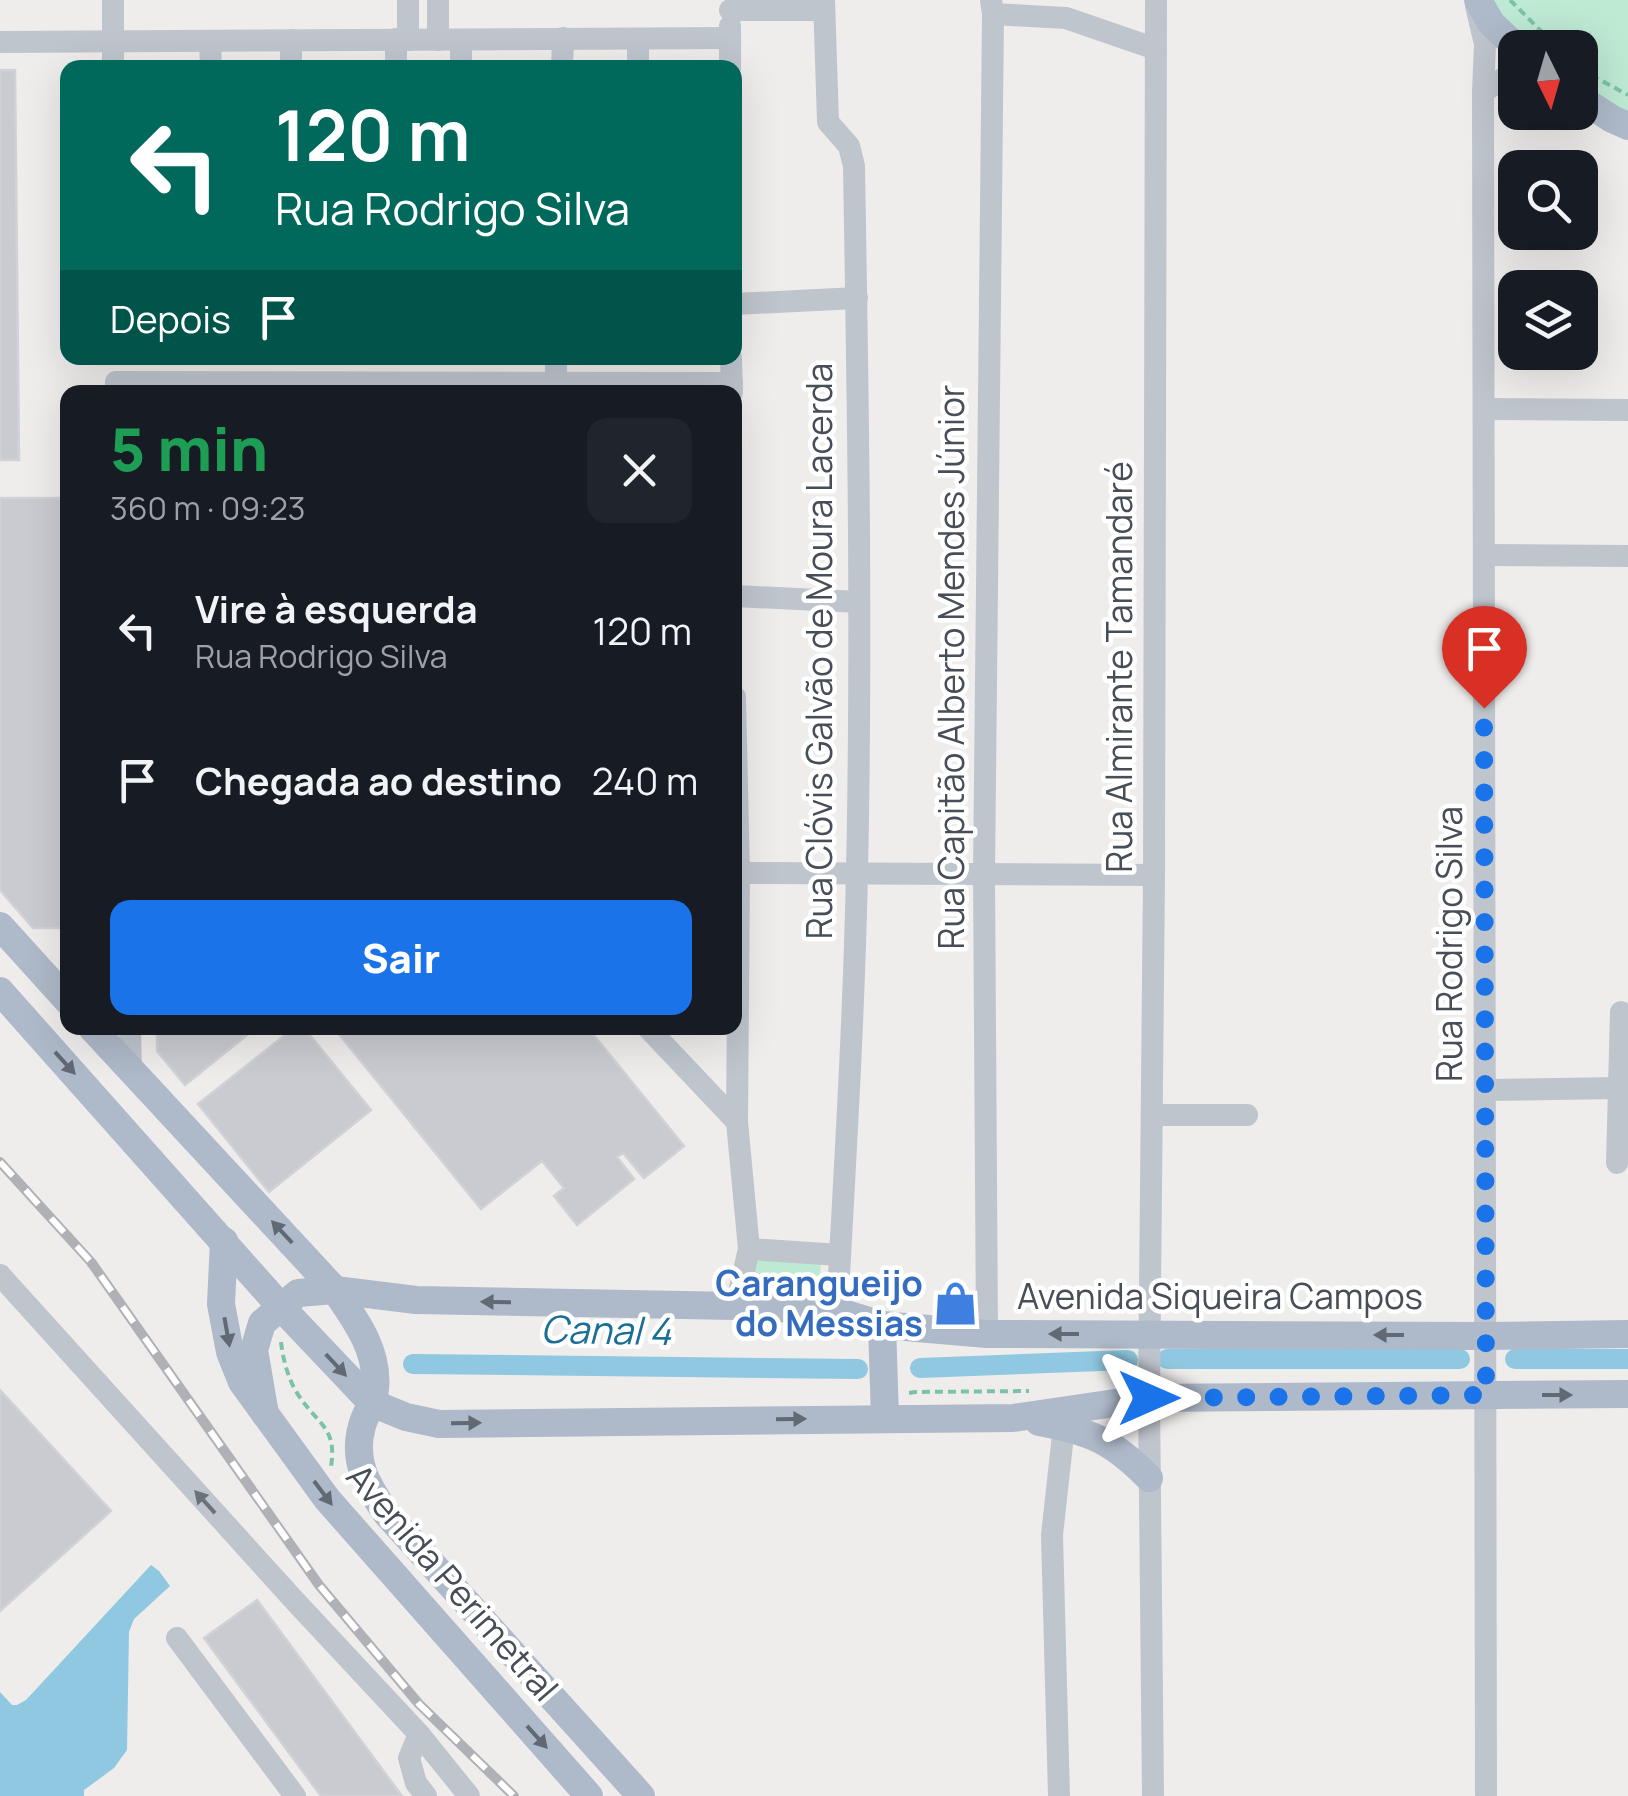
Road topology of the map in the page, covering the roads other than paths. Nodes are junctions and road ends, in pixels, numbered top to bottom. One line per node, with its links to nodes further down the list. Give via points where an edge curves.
1 (112, 0): 16 (street)
2 (408, 0): 14 (street)
3 (438, 0): 15 (street)
4 (1156, 0): 19 (street, Rua Almirante Tamandaré)
5 (1476, 0): 9 (main road); 29 (street, Rua Rodrigo Silva, via 1485,44)
6 (730, 5): 7 (street); 11 (street)
7 (824, 5): 32 (street, Rua Clóvis Galvão de Moura Lacerda, via 828,122 849,146 854,166)
8 (992, 7): 19 (street, via 1066,18); 55 (street, Rua Capitão Alberto Mendes Júnior)
9 (1498, 30)
10 (563, 38): 12 (street); 15 (street); 25 (street)
11 (730, 38): 12 (street); 27 (street)
12 (638, 39): 26 (street)
13 (291, 40): 14 (street); 17 (street); 22 (street)
14 (402, 40): 15 (street); 23 (street)
15 (449, 40): 24 (street)
16 (113, 41): 17 (street); 18 (street); 20 (street)
17 (210, 41): 21 (street)
18 (0, 42)
19 (1156, 49): 56 (street, Rua Almirante Tamandaré)
20 (113, 60)
21 (211, 60)
22 (291, 60)
23 (398, 60)
24 (458, 60)
25 (562, 60)
26 (638, 60)
27 (730, 60)
28 (1498, 82): 29 (street)
29 (1483, 92): 47 (street, Rua Rodrigo Silva)
30 (1598, 110): 31 (main road)
31 (1628, 126)
32 (857, 298): 33 (street); 52 (street, Rua Clóvis Galvão de Moura Lacerda)
33 (742, 304)
34 (290, 365): 41 (street)
35 (397, 365): 42 (street)
36 (463, 365): 43 (street)
37 (556, 365): 44 (street)
38 (638, 365): 45 (street)
39 (222, 369): 40 (street); 41 (street)
40 (116, 377)
41 (290, 382): 42 (street)
42 (397, 382): 43 (street)
43 (463, 382): 44 (street)
44 (556, 383): 45 (street)
45 (638, 383): 46 (street)
46 (676, 385)
47 (1484, 409): 48 (street); 49 (street, Rua Rodrigo Silva)
48 (1628, 410)
49 (1484, 556): 50 (street); 67 (street, Rua Rodrigo Silva)
50 (1628, 556)
51 (742, 596): 52 (street)
52 (859, 602): 54 (street, Rua Clóvis Galvão de Moura Lacerda)
53 (742, 873): 54 (street)
54 (857, 874): 55 (street); 74 (street, Rua Clóvis Galvão de Moura Lacerda)
55 (984, 875): 56 (street); 81 (street, Rua Capitão Alberto Mendes Júnior)
56 (1154, 875): 69 (street, Rua Almirante Tamandaré)
57 (0, 926): 59 (main road)
58 (0, 991): 72 (main road, one-way to 72)
59 (60, 992)
60 (1622, 1012): 66 (street)
61 (98, 1035): 65 (main road, Avenida Perimetral)
62 (130, 1035): 65 (street)
63 (655, 1035): 70 (street)
64 (738, 1035): 70 (street)
65 (131, 1071): 76 (main road, Avenida Perimetral, one-way to 65)
66 (1619, 1088): 67 (street); 71 (street)
67 (1485, 1090): 84 (street, Rua Rodrigo Silva)
68 (1247, 1114): 69 (street)
69 (1152, 1115): 83 (street, Rua Almirante Tamandaré)
70 (737, 1122): 73 (street)
71 (1617, 1163)
72 (224, 1241): 77 (main road); 90 (main road, Avenida Perimetral, one-way to 90, via 222,1304 230,1352)
73 (749, 1249): 74 (street); 78 (street)
74 (840, 1255): 79 (street, Rua Clóvis Galvão de Moura Lacerda)
75 (0, 1276): 95 (street, one-way to 75)
76 (335, 1290): 77 (main road, Avenida Siqueira Campos, via 298,1293); 78 (main road, Avenida Siqueira Campos, one-way to 76, via 416,1300); 88 (main road, Avenida Perimetral, via 371,1354)
77 (280, 1306): 88 (main road, one-way to 88); 90 (main road, via 262,1323 254,1350)
78 (736, 1306): 79 (main road, Avenida Siqueira Campos)
79 (836, 1311): 80 (main road, Avenida Siqueira Campos)
80 (883, 1332): 81 (main road, Avenida Siqueira Campos); 89 (main road)
81 (986, 1334): 83 (main road, Avenida Siqueira Campos, one-way to 81)
82 (1628, 1334): 84 (main road, Avenida Siqueira Campos)
83 (1150, 1339): 84 (main road, Avenida Siqueira Campos, one-way to 83); 86 (street, Rua Almirante Tamandaré)
84 (1486, 1340): 85 (street, Rua Rodrigo Silva)
85 (1486, 1392): 86 (main road); 87 (main road, one-way to 87); 103 (street, Rua Rodrigo Silva)
86 (1149, 1394): 91 (main road); 93 (street)
87 (1628, 1394)
88 (372, 1403): 89 (main road, one-way to 89, via 439,1424); 100 (main road, Avenida Perimetral, via 358,1452 365,1482 386,1513)
89 (885, 1410): 91 (main road)
90 (265, 1414): 99 (main road, Avenida Perimetral, one-way to 99, via 327,1499)
91 (1013, 1418): 92 (main road)
92 (1064, 1426): 93 (main road, via 1099,1437); 101 (street, via 1052,1535)
93 (1149, 1478): 102 (street)
94 (176, 1638): 96 (street)
95 (419, 1734): 97 (street, via 409,1758); 98 (street)
96 (295, 1796)
97 (426, 1796)
98 (469, 1796)
99 (589, 1796)
100 (641, 1796)
101 (1059, 1796)
102 (1153, 1796)
103 (1486, 1796)

